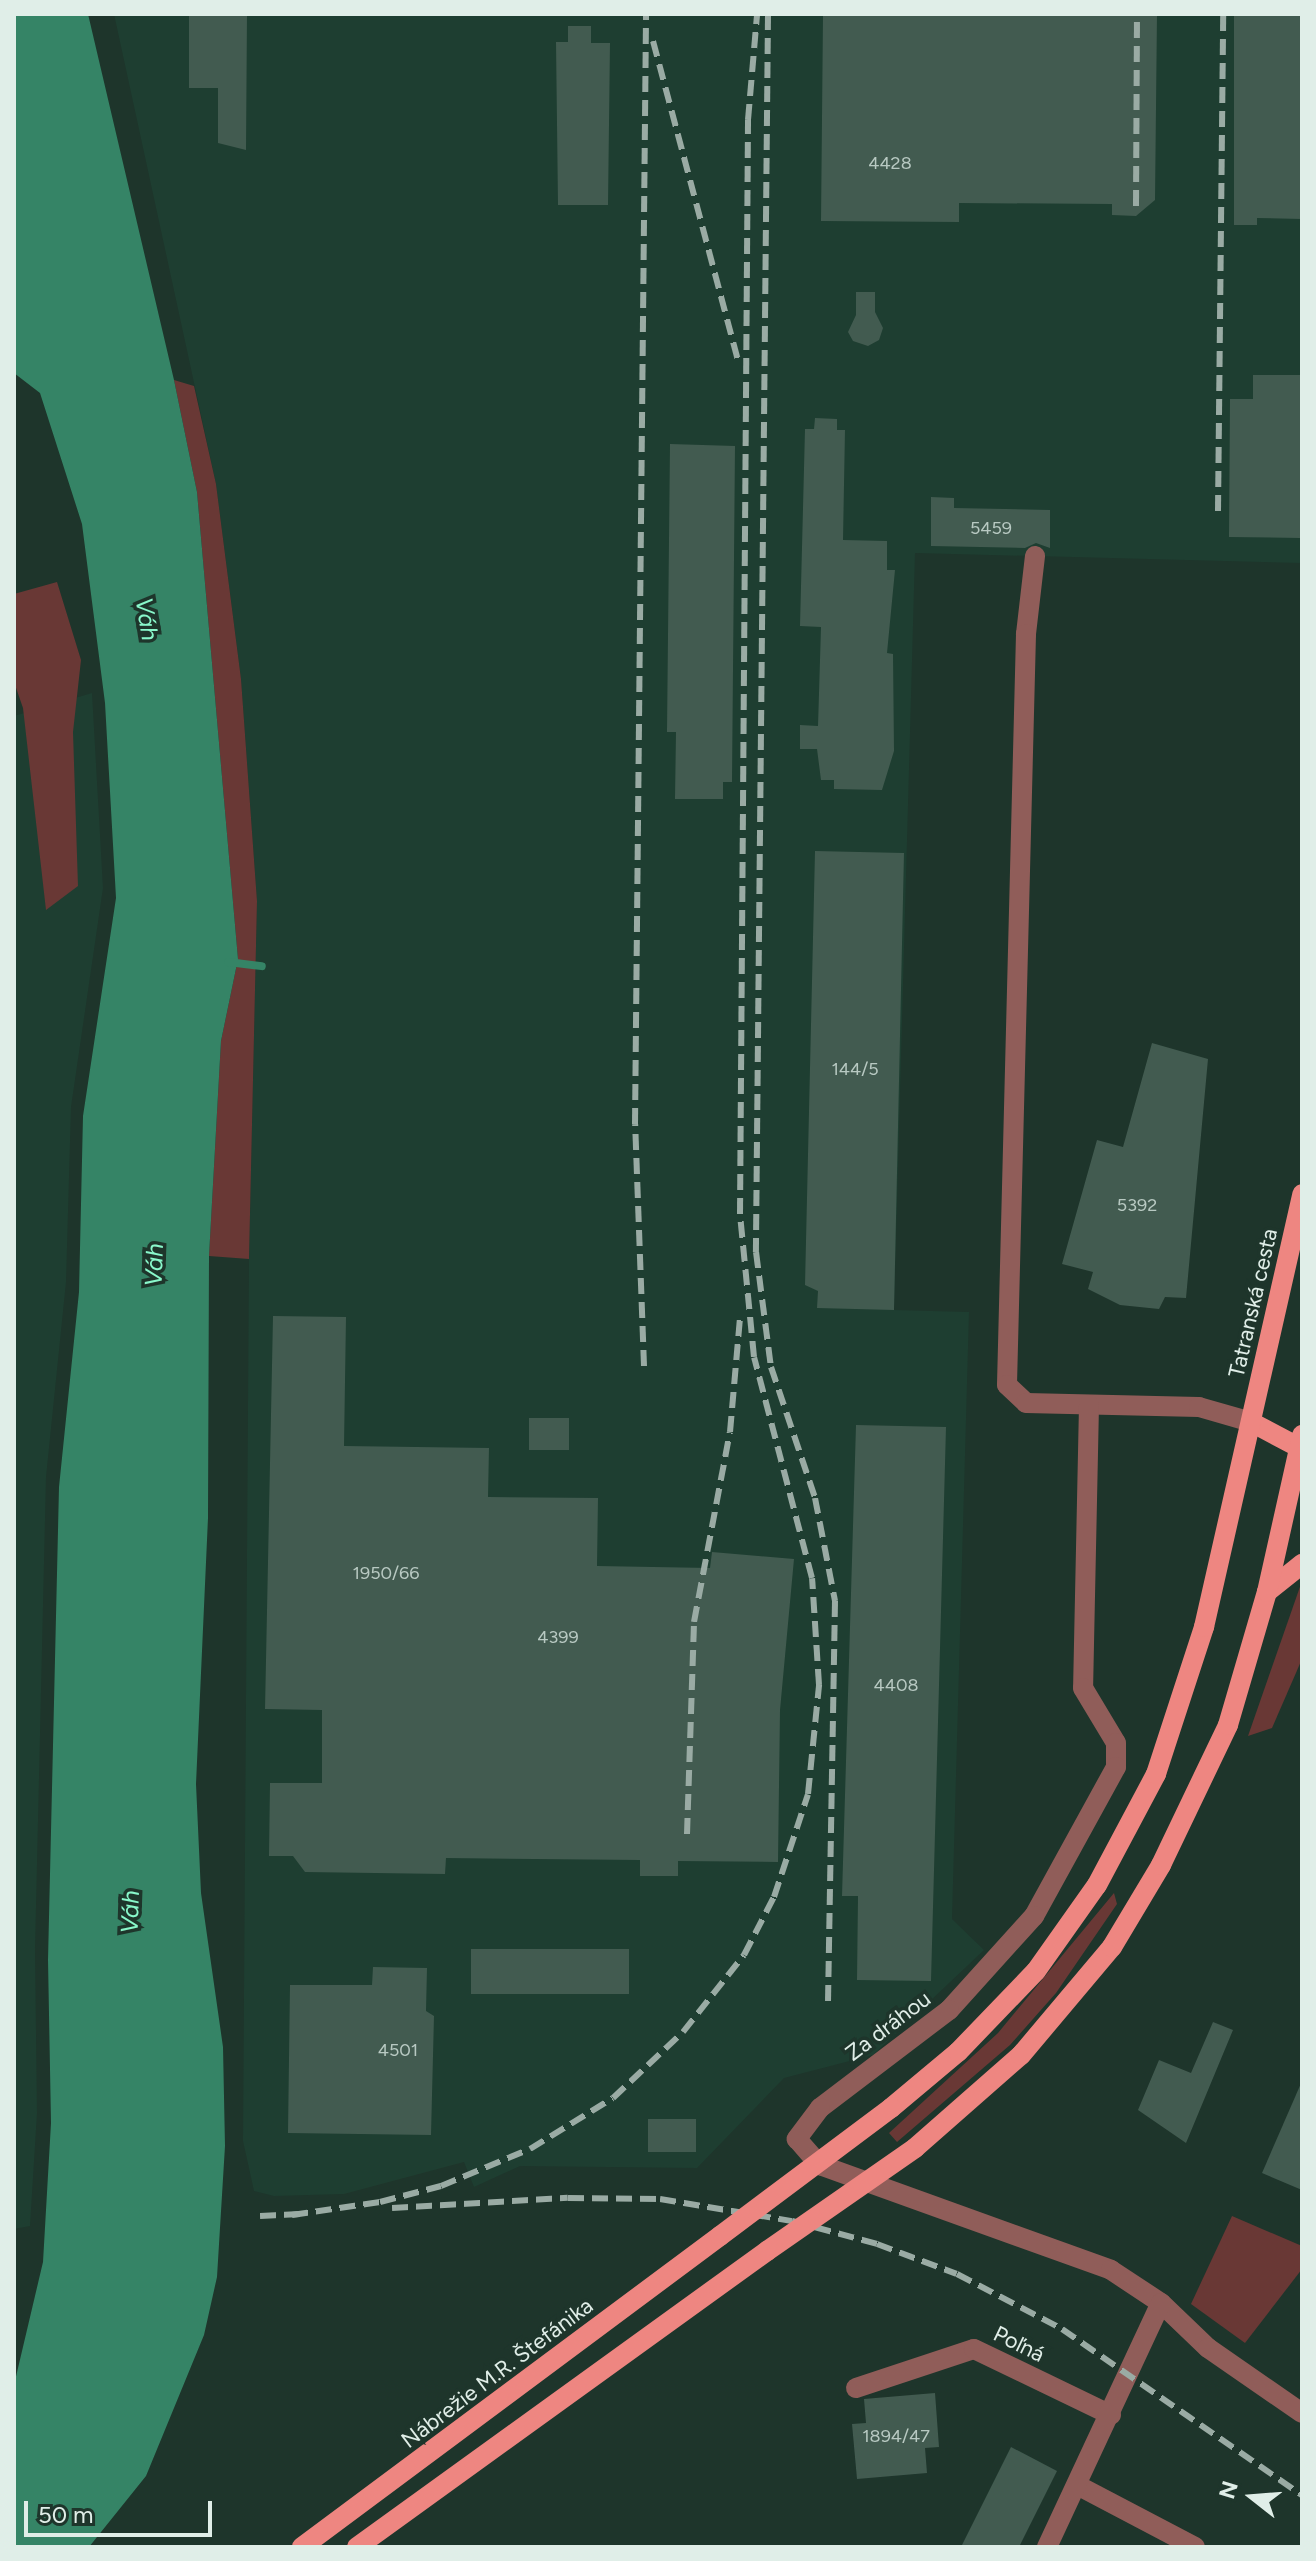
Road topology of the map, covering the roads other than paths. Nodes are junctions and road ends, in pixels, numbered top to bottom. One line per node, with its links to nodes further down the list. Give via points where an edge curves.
1 (1035, 556): 3 (street, via 1026,634 1007,1385 1026,1403)
2 (1302, 1194): 4 (main road, Tatranská cesta)
3 (1089, 1405): 4 (street, via 1199,1407); 9 (street, Za dráhou, via 1083,1688 1116,1743 1116,1767 1034,1916 949,2010 820,2108 797,2139 820,2165 1072,2251)
4 (1251, 1422): 5 (main road); 8 (main road, Tatranská cesta, via 1187,1687 1156,1774 1121,1846 1036,1971 958,2052)
5 (1301, 1444): 7 (main road)
6 (1302, 1564): 7 (main road)
7 (1267, 1592): 15 (main road, bridge, via 1228,1725 1135,1912 1021,2055 915,2148)
8 (891, 2108): 14 (main road, Nábrežie M.R. Štefánika, bridge)
9 (1161, 2303): 11 (street, Za dráhou, via 1208,2348); 12 (street)
10 (856, 2388): 12 (street, Poľná, via 974,2349)
11 (1302, 2413)
12 (1111, 2415): 13 (street)
13 (1077, 2485): 16 (street); 17 (street)
14 (302, 2547)
15 (357, 2547)
16 (1047, 2547)
17 (1195, 2547)

